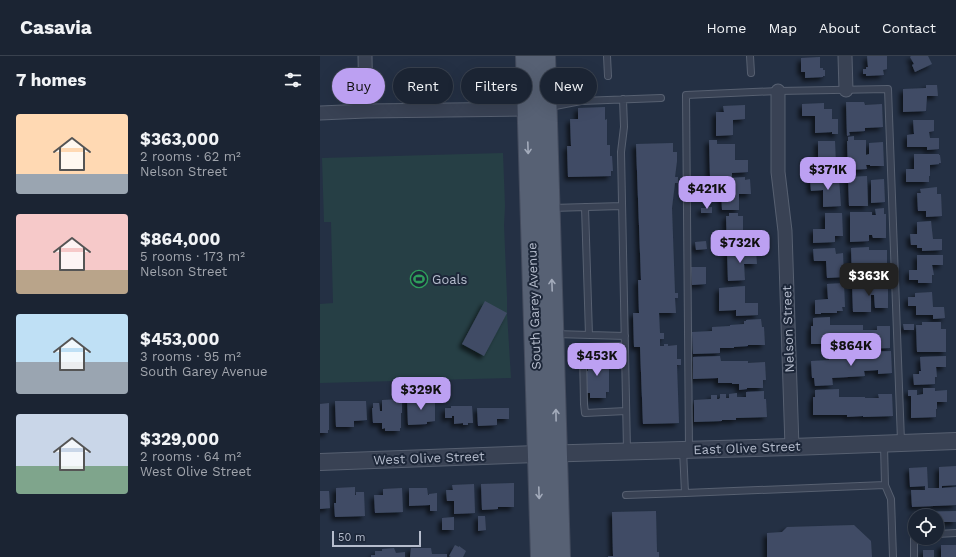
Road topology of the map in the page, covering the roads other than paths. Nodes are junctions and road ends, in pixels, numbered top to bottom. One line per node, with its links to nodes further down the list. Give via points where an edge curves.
1 (365, 56): 14 (street)
2 (526, 56): 13 (main road, South Garey Avenue, via 526,77)
3 (545, 56): 13 (main road, South Garey Avenue)
4 (607, 56): 8 (lane)
5 (750, 56): 7 (lane)
6 (845, 56): 9 (street)
7 (751, 73)
8 (608, 76)
9 (846, 90): 10 (lane); 25 (lane, via 888,89)
10 (778, 91): 27 (street, Nelson Street, via 778,172 785,231); 28 (lane, via 686,95)
11 (661, 98): 12 (lane)
12 (623, 99): 13 (lane, via 581,101); 16 (lane)
13 (537, 108): 14 (street); 18 (main road, South Garey Avenue, via 535,116 548,144); 30 (main road, South Garey Avenue, one-way to 30, via 536,361)
14 (366, 111): 15 (street)
15 (320, 113)
16 (622, 206): 17 (lane); 21 (lane)
17 (585, 207): 18 (lane); 20 (lane)
18 (550, 208): 19 (main road, South Garey Avenue, one-way to 18)
19 (554, 334): 20 (lane); 30 (main road, South Garey Avenue, one-way to 19)
20 (589, 335): 21 (lane)
21 (625, 336): 22 (lane)
22 (625, 346): 23 (lane); 23 (lane, via 588,347 583,354 585,413)
23 (626, 411): 29 (lane)
24 (956, 441): 25 (street, East Olive Street)
25 (901, 443): 26 (street, East Olive Street)
26 (884, 444): 27 (street, East Olive Street); 32 (lane)
27 (792, 447): 28 (street, East Olive Street)
28 (686, 450): 29 (street, East Olive Street); 33 (lane)
29 (627, 452): 30 (street, East Olive Street)
30 (547, 454): 31 (street, West Olive Street); 38 (main road, South Garey Avenue, one-way to 38); 39 (main road, South Garey Avenue)
31 (320, 462)
32 (885, 485): 33 (lane); 40 (lane, via 891,499)
33 (685, 493): 34 (lane)
34 (626, 495)
35 (956, 533): 36 (lane)
36 (944, 534)
37 (914, 545): 41 (lane)
38 (541, 557)
39 (560, 557)
40 (892, 557)
41 (914, 557)

